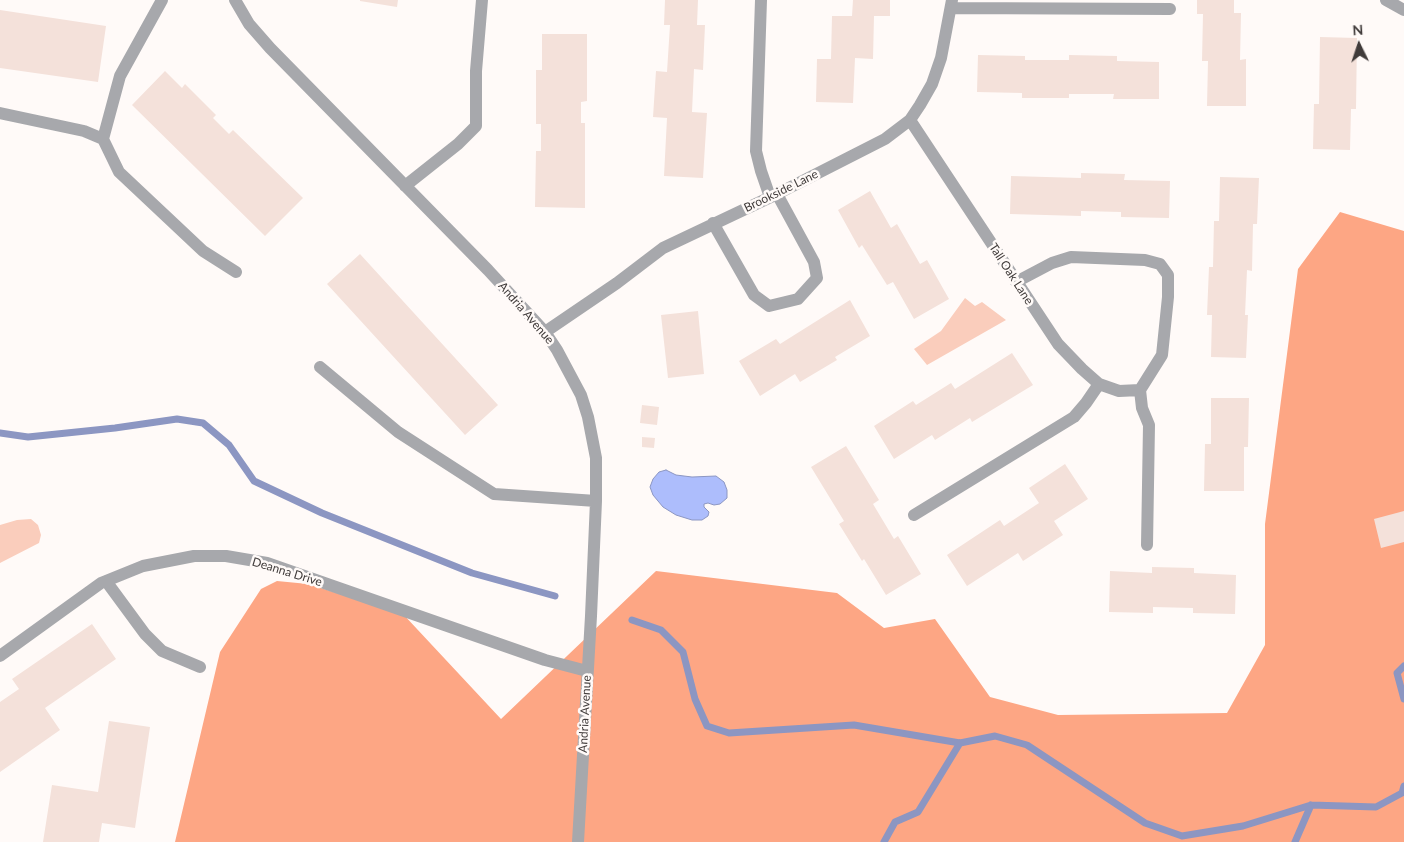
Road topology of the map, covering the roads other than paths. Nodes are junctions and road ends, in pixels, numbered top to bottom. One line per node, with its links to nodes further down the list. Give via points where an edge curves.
1 (162, 0): 11 (street, via 120,76)
2 (235, 0): 12 (street, Andria Avenue, via 249,24 270,48)
3 (482, 0): 12 (street, via 476,71 476,126)
4 (761, 0): 13 (street, via 756,151 761,172)
5 (1386, 0): 8 (street)
6 (951, 4): 7 (street); 10 (street, Brookside Lane, via 941,58 932,84)
7 (1170, 9)
8 (1404, 10)
9 (0, 113): 11 (street, via 84,131)
10 (910, 120): 13 (street, Brookside Lane, via 885,139); 16 (street, Tall Oak Lane)
11 (103, 139): 15 (street, via 119,172 203,251)
12 (405, 186): 17 (street, Andria Avenue)
13 (774, 195): 14 (street, Brookside Lane); 14 (street, via 814,262 817,278 798,299 769,306 754,295)
14 (713, 223): 17 (street, Brookside Lane, via 663,248)
15 (236, 272)
16 (1016, 282): 19 (street, Tall Oak Lane, via 1058,344); 20 (street, via 1071,257 1145,260 1160,264 1168,275 1162,355)
17 (545, 332): 21 (street, Andria Avenue, via 581,395 588,417 596,458)
18 (320, 368): 21 (street, via 398,432 494,494)
19 (1099, 384): 20 (street, Tall Oak Lane, via 1119,391); 22 (street, via 1074,417)
20 (1140, 390): 23 (street, via 1142,408 1149,425)
21 (596, 501): 27 (street, Andria Avenue)
22 (914, 515)
23 (1147, 545)
24 (106, 581): 25 (street, Deanna Drive); 26 (street, via 145,634 162,651); 27 (street, Deanna Drive, via 143,566 194,556 226,556 267,563 545,660)
25 (0, 656)
26 (200, 667)
27 (587, 671): 28 (street, Andria Avenue)
28 (578, 842)

